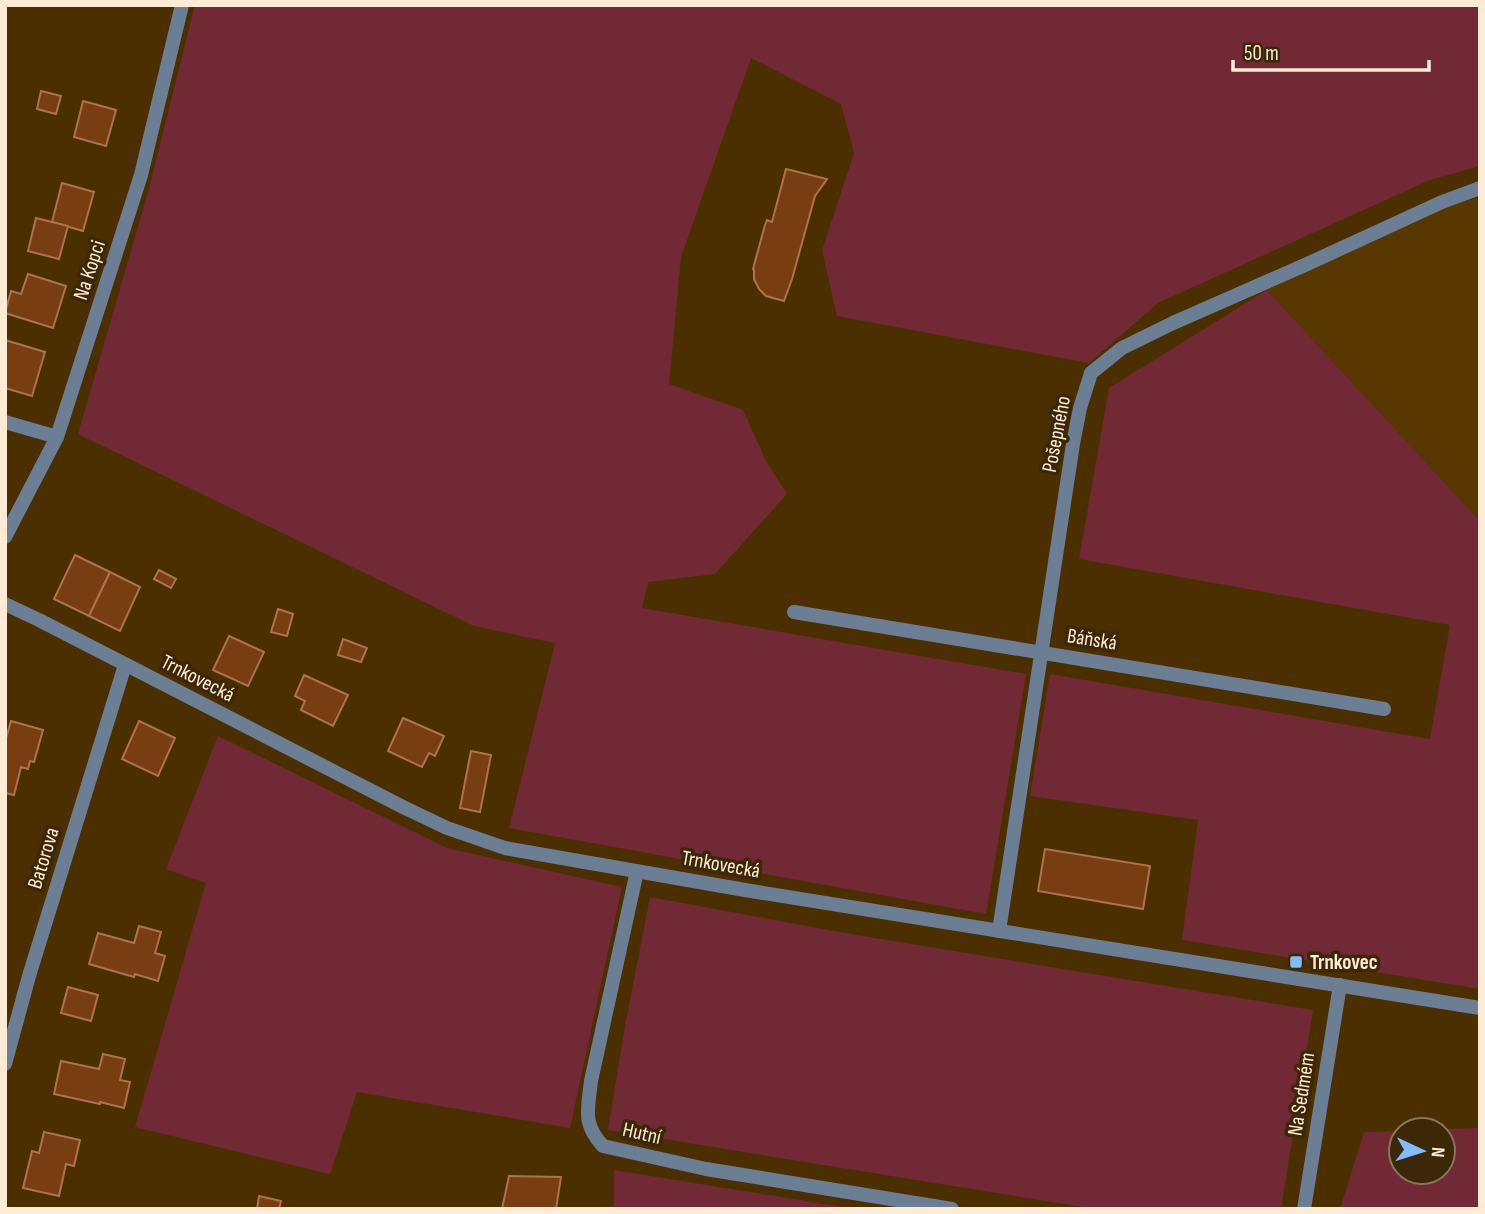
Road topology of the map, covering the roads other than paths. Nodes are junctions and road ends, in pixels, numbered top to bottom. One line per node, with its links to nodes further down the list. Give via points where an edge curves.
1 (183, 5): 4 (street, Na Kopci, via 141,175)
2 (1480, 188): 8 (street, Pošepného, via 1173,323 1122,348 1091,373 1073,444)
3 (5, 422): 4 (street)
4 (57, 437): 5 (street, Na Kopci)
5 (5, 537)
6 (5, 604): 9 (street, Trnkovecká)
7 (794, 611): 8 (street, Báňská)
8 (1041, 652): 10 (street, Báňská); 12 (street, Pošepného)
9 (125, 664): 11 (street, Trnkovecká, via 447,828 505,848); 15 (street, Batorova)
10 (1384, 709)
11 (637, 871): 12 (street, Trnkovecká); 16 (street, Hutní, via 591,1081 587,1115 593,1135 603,1146 706,1169)
12 (999, 931): 13 (street, Trnkovecká)
13 (1340, 985): 14 (street, Trnkovecká); 17 (street, Na Sedmém)
14 (1480, 1008)
15 (5, 1064)
16 (952, 1209)
17 (1304, 1209)

